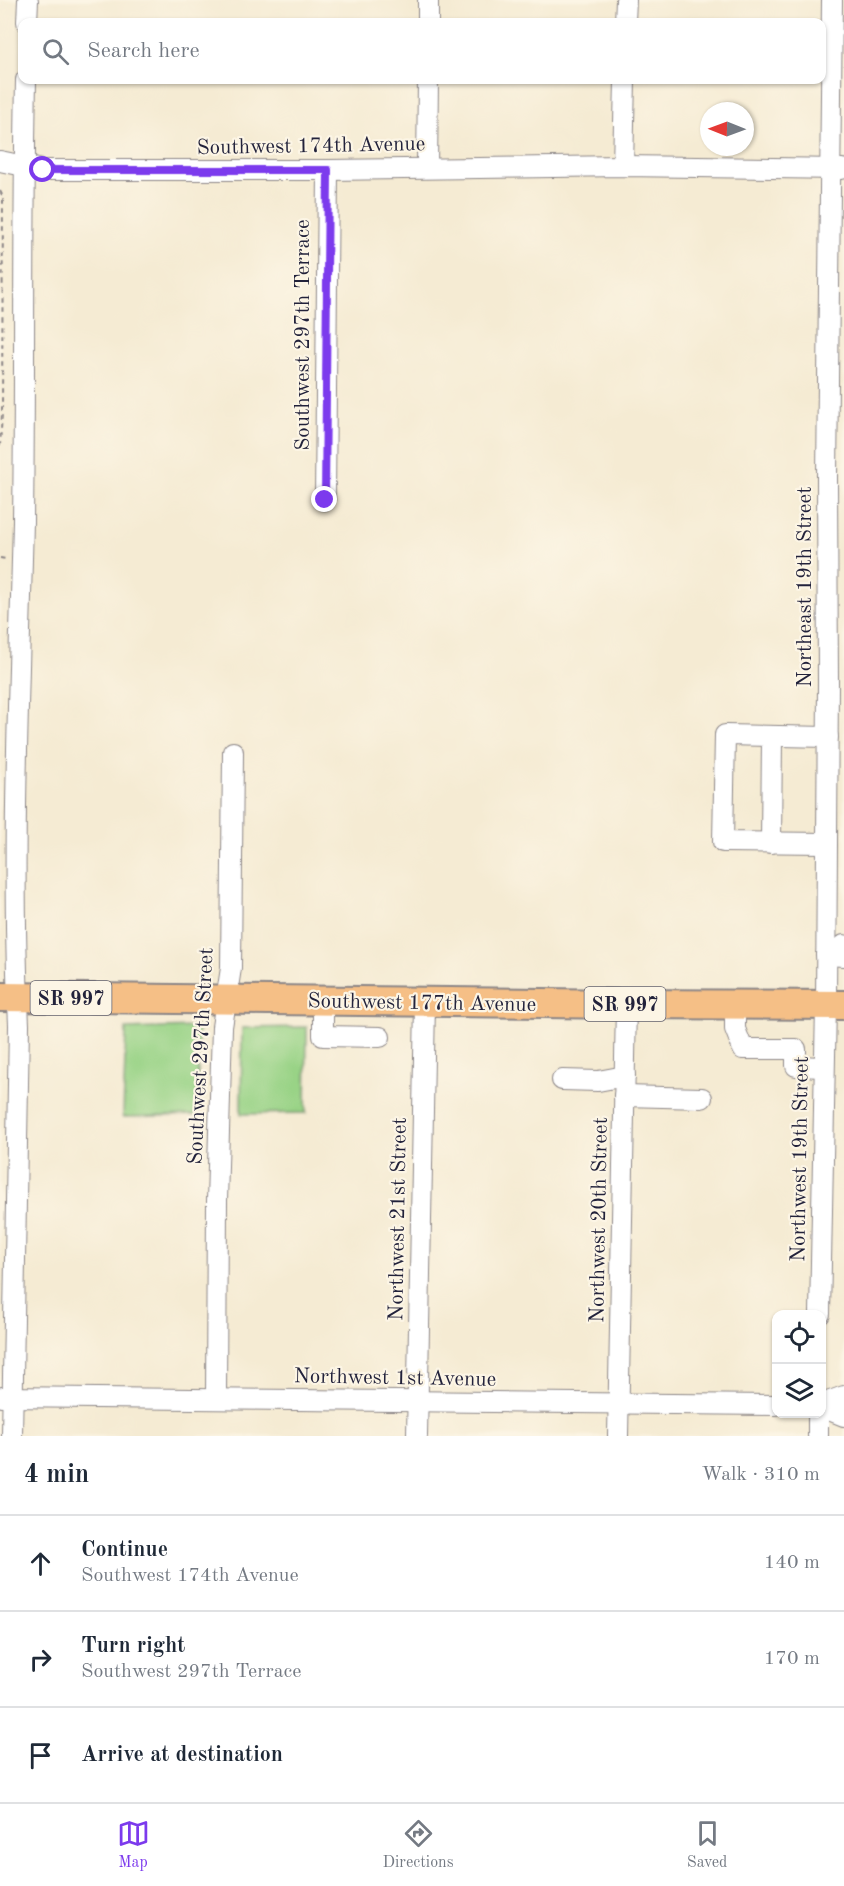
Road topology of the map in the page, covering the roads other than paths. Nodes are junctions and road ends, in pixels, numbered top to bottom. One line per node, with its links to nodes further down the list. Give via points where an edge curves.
1 (28, 0): 5 (street)
2 (429, 0): 6 (street)
3 (626, 0): 7 (street)
4 (832, 0): 15 (street, Northeast 19th Street)
5 (27, 18)
6 (428, 18)
7 (626, 18)
8 (26, 84): 13 (street)
9 (428, 84): 14 (street)
10 (625, 84): 12 (street)
11 (0, 160): 13 (street, Southwest 174th Avenue)
12 (623, 165): 14 (street, Southwest 174th Avenue); 15 (street, Southwest 174th Avenue)
13 (25, 166): 16 (street, Southwest 174th Avenue, via 43,170); 29 (street, via 23,507)
14 (427, 168): 16 (street, Southwest 174th Avenue)
15 (838, 169): 17 (street, Northeast 19th Street)
16 (328, 170): 19 (street, Southwest 297th Terrace)
17 (837, 275): 18 (street, Northeast 19th Street)
18 (836, 488): 20 (street, Northeast 19th Street)
19 (325, 500)
20 (836, 682): 22 (street, Northeast 19th Street)
21 (772, 736): 22 (street); 24 (street); 24 (street, via 725,735 723,842)
22 (828, 737): 25 (street, Northeast 19th Street)
23 (233, 752): 30 (street, Southwest 297th Street, via 231,968)
24 (771, 843): 25 (street)
25 (827, 843): 26 (street, Northeast 19th Street)
26 (835, 871): 28 (street, Northeast 19th Street)
27 (844, 945): 28 (street, via 844,956)
28 (826, 955): 35 (street, Northeast 19th Street)
29 (9, 997): 30 (highway, Southwest 177th Avenue / SR 997); 44 (street, via 19,1025)
30 (226, 999): 31 (highway, Southwest 177th Avenue / SR 997); 45 (street, Southwest 297th Street, via 217,1201)
31 (323, 1001): 32 (highway, Southwest 177th Avenue / SR 997); 36 (street, via 323,1036)
32 (425, 1003): 34 (highway, Southwest 177th Avenue / SR 997); 46 (street, Northwest 21st Street)
33 (735, 1004): 34 (highway, Southwest 177th Avenue / SR 997); 35 (highway, Southwest 177th Avenue / SR 997); 37 (street, via 735,1029 743,1049 796,1049 796,1066)
34 (626, 1005): 38 (street, Northwest 20th Street)
35 (835, 1005): 37 (street, Northwest 19th Street)
36 (380, 1037)
37 (824, 1067): 42 (street, Northwest 19th Street)
38 (625, 1076): 39 (street, via 598,1081); 40 (street, Northwest 20th Street)
39 (562, 1080)
40 (624, 1096): 41 (street); 47 (street, Northwest 20th Street)
41 (702, 1098)
42 (820, 1310)
43 (844, 1396): 48 (street)
44 (6, 1397): 45 (street, Northwest 1st Avenue); 53 (street)
45 (216, 1399): 46 (street, Northwest 1st Avenue)
46 (417, 1402): 47 (street, Northwest 1st Avenue); 54 (street, Northwest 21st Street)
47 (618, 1404): 49 (street, Northwest 1st Avenue); 55 (street, Northwest 20th Street)
48 (826, 1404)
49 (772, 1405)
50 (826, 1408): 51 (street)
51 (844, 1416)
52 (818, 1418): 56 (street)
53 (12, 1436)
54 (417, 1436)
55 (618, 1436)
56 (818, 1436)

